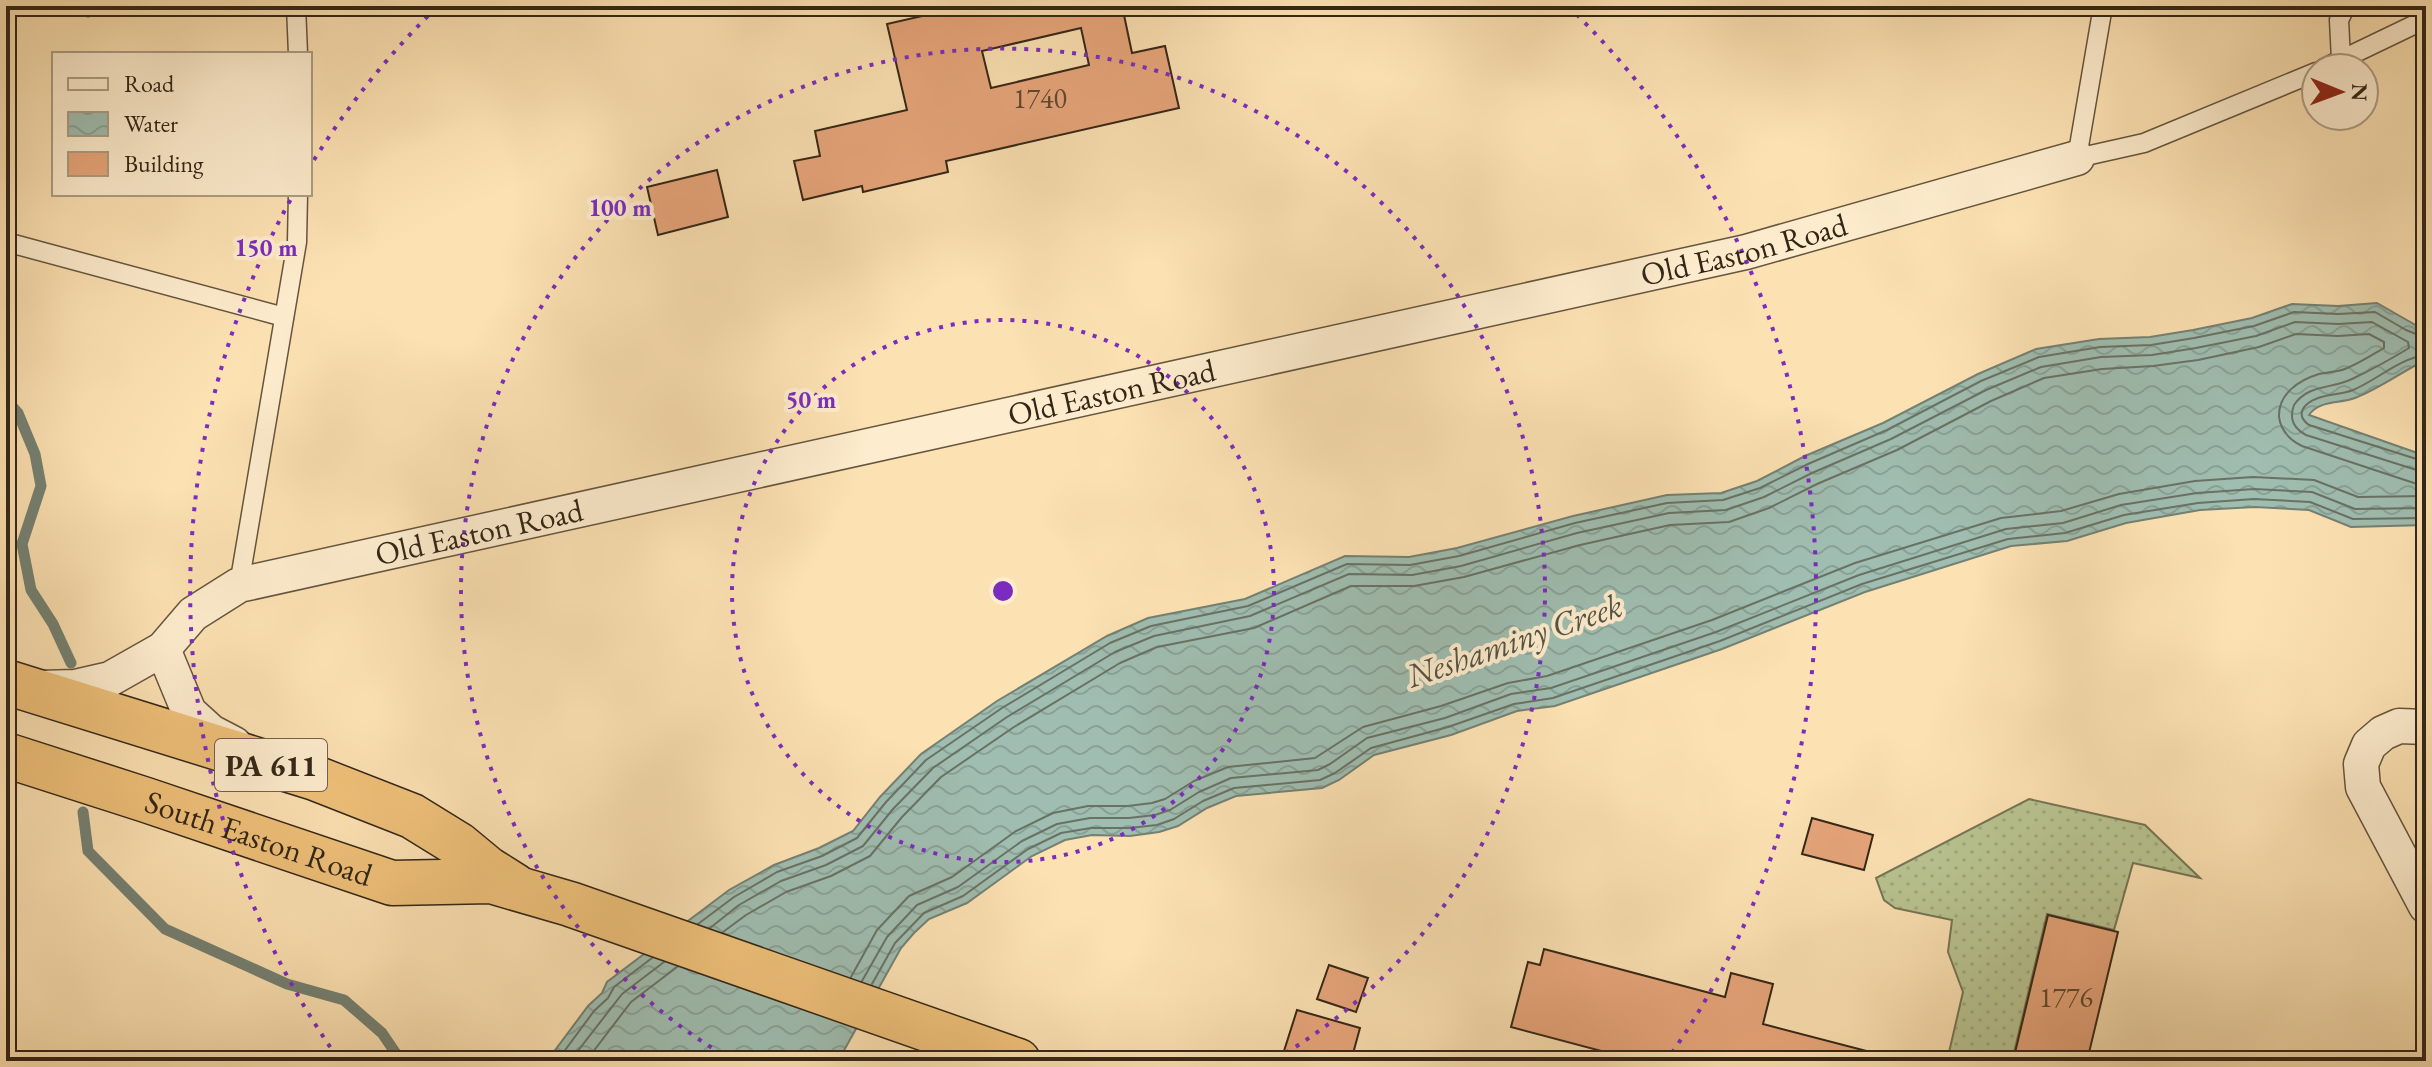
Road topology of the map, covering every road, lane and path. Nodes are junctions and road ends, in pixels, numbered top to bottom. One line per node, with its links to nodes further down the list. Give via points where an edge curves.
1 (296, 6): 5 (lane)
2 (2103, 6): 9 (lane)
3 (2346, 6): 6 (lane)
4 (2426, 19): 7 (lane)
5 (298, 52)
6 (2334, 52)
7 (2357, 52)
8 (2300, 79): 9 (lane, via 2144,143)
9 (2077, 158): 13 (street, Old Easton Road, via 1746,252)
10 (298, 196): 12 (lane, via 297,242)
11 (6, 242): 12 (lane)
12 (284, 317): 13 (lane)
13 (239, 585): 14 (street, Old Easton Road, via 193,614)
14 (163, 649): 15 (street, Old Easton Road, via 110,679 75,687); 18 (street, via 189,712 211,732)
15 (17, 685): 18 (highway, South Easton Road / PA 611)
16 (2426, 727): 20 (street, via 2399,726 2383,733 2369,745 2361,764 2363,787)
17 (6, 755): 19 (highway, South Easton Road / PA 611, via 392,883 491,881)
18 (269, 764): 19 (highway, South Easton Road / PA 611, via 412,816)
19 (517, 888): 21 (highway, South Easton Road / PA 611)
20 (2426, 906)
21 (1018, 1061)

